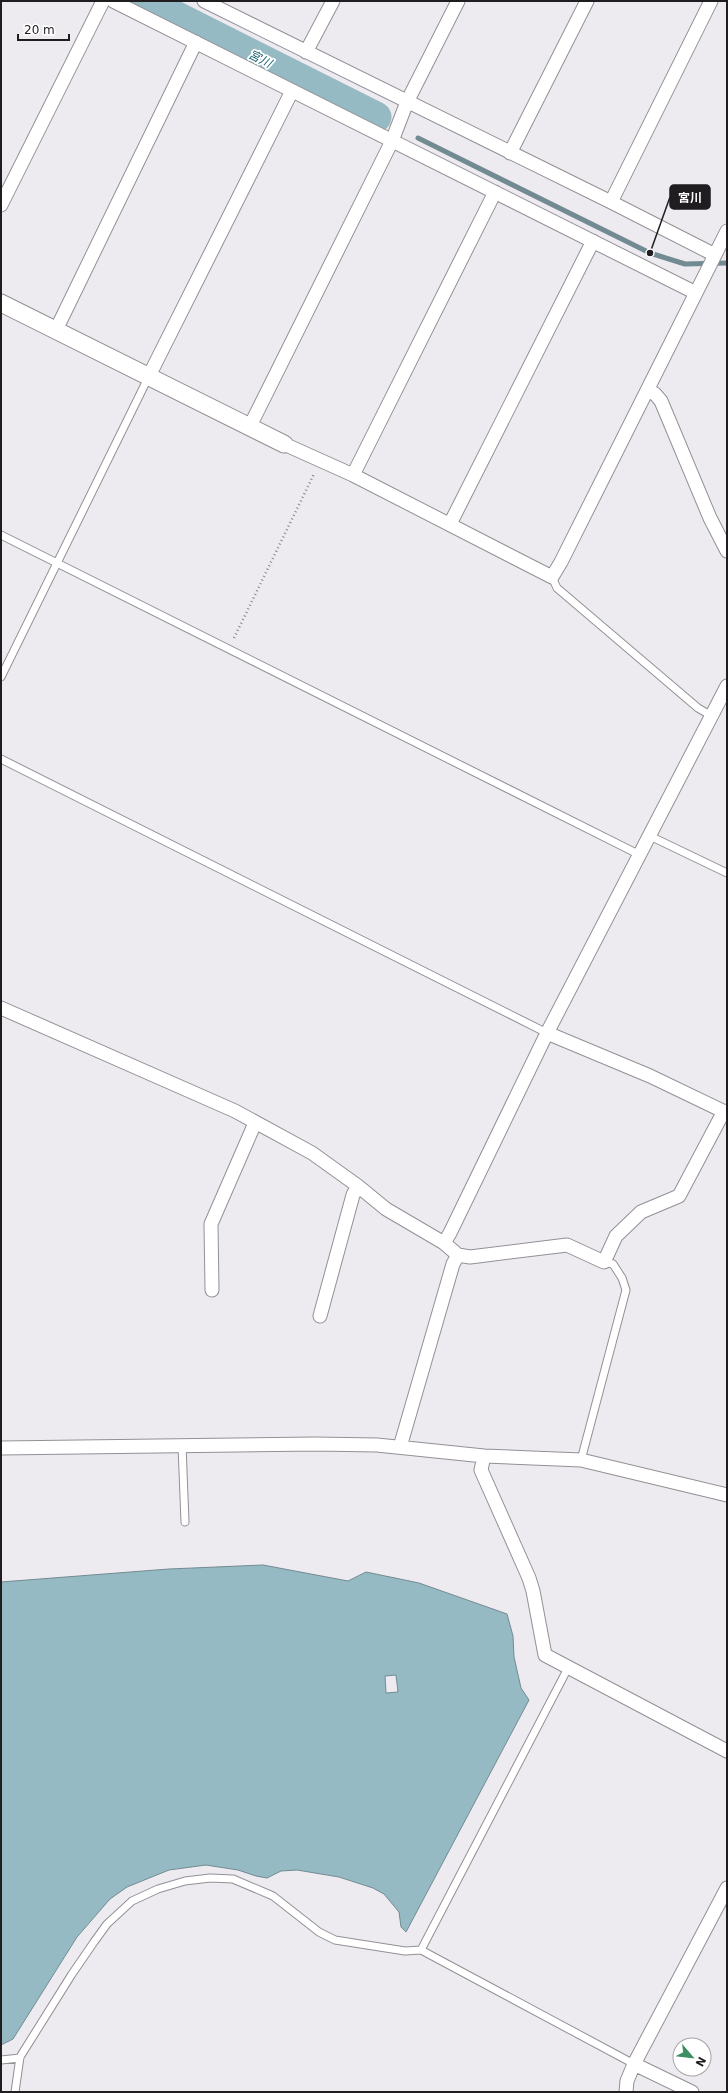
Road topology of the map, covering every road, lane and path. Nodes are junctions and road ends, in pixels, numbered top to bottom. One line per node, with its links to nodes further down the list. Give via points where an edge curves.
1 (103, 1): 16 (street)
2 (113, 1): 8 (street)
3 (333, 1): 9 (street)
4 (458, 1): 11 (street)
5 (587, 1): 13 (street)
6 (711, 1): 15 (street)
7 (212, 3): 9 (street)
8 (196, 42): 10 (street); 22 (street)
9 (306, 52): 11 (street)
10 (292, 90): 12 (street); 23 (street)
11 (407, 102): 12 (street); 13 (street)
12 (392, 141): 14 (street); 25 (street)
13 (510, 154): 15 (street)
14 (495, 192): 18 (street); 28 (street)
15 (611, 202): 19 (street)
16 (1, 206)
17 (727, 231): 19 (street)
18 (593, 241): 20 (street); 29 (street)
19 (715, 255): 20 (street)
20 (696, 293): 24 (street)
21 (1, 302): 22 (street)
22 (56, 330): 23 (street)
23 (149, 376): 25 (street); 32 (lane)
24 (648, 390): 31 (street, via 661,401 710,518); 33 (street)
25 (250, 426): 26 (street)
26 (284, 444): 27 (street)
27 (321, 460): 28 (street); 34 (path)
28 (353, 475): 29 (street)
29 (450, 524): 33 (street)
30 (1, 535): 32 (lane)
31 (727, 551)
32 (56, 564): 34 (lane); 35 (lane)
33 (552, 576): 37 (lane, via 557,588 698,708)
34 (228, 649): 40 (lane)
35 (1, 677)
36 (727, 686): 37 (street)
37 (710, 715): 39 (street)
38 (1, 758): 43 (lane)
39 (650, 836): 40 (street); 41 (lane)
40 (640, 855): 43 (street)
41 (727, 872)
42 (1, 1008): 45 (street, via 235,1111)
43 (547, 1033): 44 (street); 47 (street)
44 (726, 1109): 49 (street, via 679,1196 641,1212 616,1236)
45 (255, 1123): 46 (street, via 312,1153); 50 (street, via 211,1224)
46 (358, 1186): 47 (street, via 386,1209); 51 (street, via 352,1195)
47 (444, 1243): 48 (street)
48 (458, 1255): 49 (street, via 470,1257 567,1245); 53 (street, via 453,1264)
49 (604, 1262): 56 (lane, via 613,1264 626,1290)
50 (212, 1290)
51 (320, 1316)
52 (182, 1445): 53 (street, via 316,1444); 54 (street); 58 (lane)
53 (400, 1447): 55 (street)
54 (1, 1448)
55 (484, 1456): 56 (street); 59 (street, via 482,1470 534,1591 545,1655)
56 (581, 1460): 57 (street)
57 (727, 1495)
58 (185, 1522)
59 (568, 1668): 60 (street); 62 (lane)
60 (727, 1751)
61 (727, 1888): 65 (street)
62 (421, 1950): 63 (lane, via 405,1951 335,1940 319,1932 273,1896 233,1879 185,1881 158,1889 132,1901 107,1924 72,1974); 65 (lane)
63 (20, 2058): 64 (lane); 66 (lane)
64 (1, 2060)
65 (634, 2064): 67 (street, via 626,2081); 68 (street)
66 (15, 2092)
67 (626, 2092)
68 (692, 2092)

